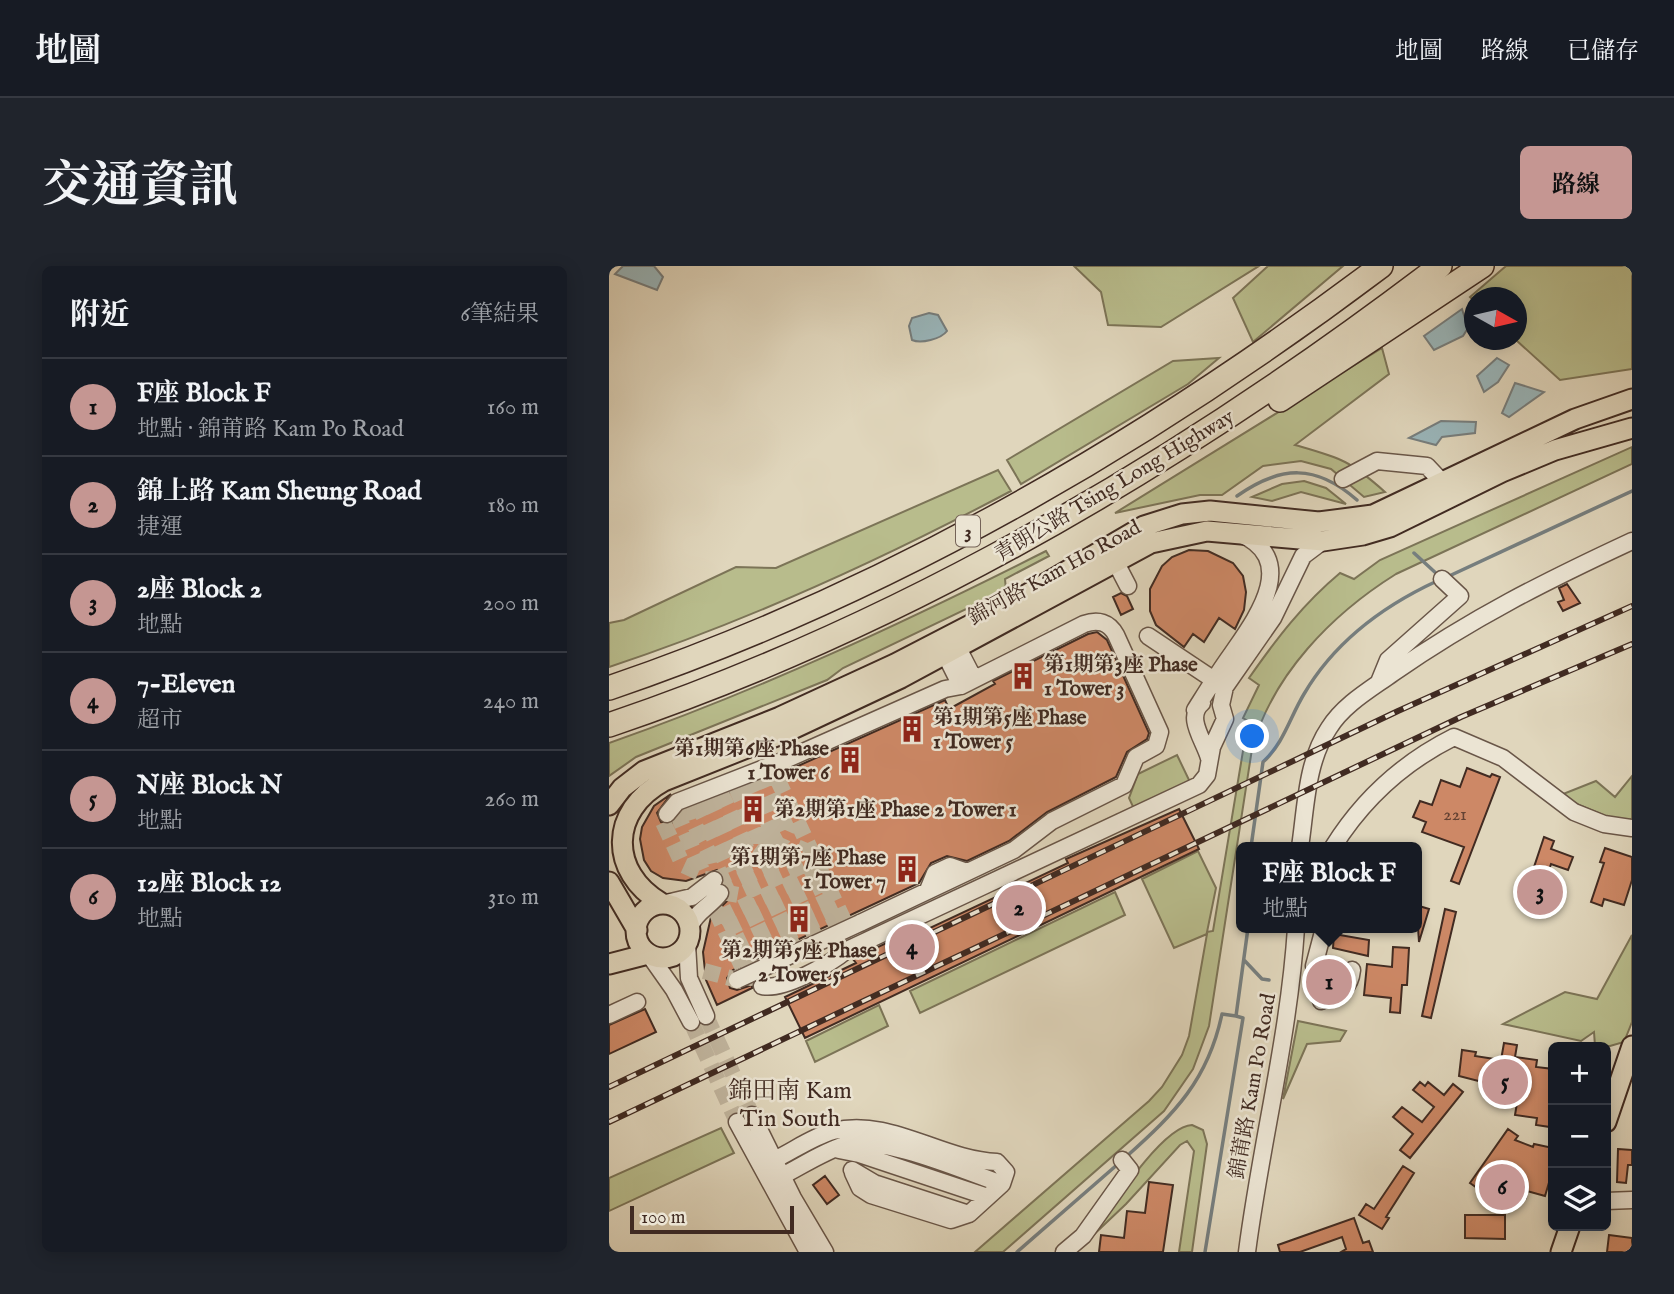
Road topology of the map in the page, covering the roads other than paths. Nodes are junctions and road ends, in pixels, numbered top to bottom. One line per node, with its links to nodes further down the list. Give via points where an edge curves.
1 (1381, 266): 20 (highway, 青朗公路 Tsing Long Highway / 3, via 1234,371 1005,511 801,613)
2 (1440, 266): 8 (highway, 青朗公路 Tsing Long Highway / 3, via 1259,397)
3 (1482, 266): 8 (highway, via 1196,454)
4 (1632, 399): 7 (main road, 錦河路 Kam Ho Road, via 1575,419)
5 (1632, 428): 10 (main road, 錦河路 Kam Ho Road, via 1534,458 1390,527)
6 (1343, 479): 7 (street, via 1377,461 1427,466)
7 (1442, 482): 27 (main road, 錦河路 Kam Ho Road, via 1356,519 1301,522 1210,511 1155,522 895,664 780,717 644,771)
8 (1111, 490): 23 (highway, 青朗公路 Tsing Long Highway / 3, via 949,581 852,629 721,685)
9 (1232, 531): 10 (main road, 錦河路 Kam Ho Road); 12 (main road, 錦河路 Kam Ho Road, via 1173,536); 17 (street, via 1262,551 1270,585 1255,620)
10 (1323, 541): 21 (street, via 1300,562 1273,618 1225,687)
11 (1632, 541): 19 (street, via 1498,605)
12 (1115, 561): 14 (street); 16 (main road, 錦河路 Kam Ho Road)
13 (1442, 579): 19 (street, via 1460,596 1388,660)
14 (1128, 586)
15 (1148, 636): 17 (street)
16 (952, 653): 18 (street); 33 (main road, 錦河路 Kam Ho Road, via 845,706 643,793 623,819 618,849 630,879)
17 (1214, 680): 22 (street)
18 (976, 682): 28 (street, via 677,802); 43 (street, bridge, via 1084,624 1104,622 1116,635 1160,737 1156,746 1136,757 1120,789 1052,821 1014,850 967,872 950,866 935,873 928,890)
19 (1378, 684): 30 (street, via 1337,718 1321,742 1310,777)
20 (609, 688)
21 (1221, 705): 22 (street, via 1207,701); 25 (street, via 1226,719)
22 (1195, 710): 24 (street)
23 (609, 725)
24 (1198, 728): 25 (street, via 1211,733); 26 (street)
25 (1221, 728): 26 (street)
26 (1209, 760): 44 (street, via 1207,775 1194,788 774,989)
27 (609, 805)
28 (667, 814)
29 (1632, 828): 31 (street, via 1604,824 1574,812 1503,758 1454,737 1420,754 1376,792)
30 (1301, 842)
31 (1336, 842)
32 (609, 882): 34 (main road)
33 (664, 903): 34 (main road, via 642,913); 37 (main road, via 680,908); 37 (street, via 692,897 711,883 711,909 695,916)
34 (637, 933): 38 (main road); 39 (main road)
35 (1296, 933): 62 (street, 錦莆路 Kam Po Road, via 1289,1008)
36 (1323, 933): 41 (street, via 1314,966 1321,1001 1345,990)
37 (689, 935): 38 (main road, via 673,956); 40 (street)
38 (649, 955): 39 (main road); 40 (street, via 698,1019)
39 (609, 964)
40 (687, 967): 42 (street)
41 (1352, 970)
42 (704, 971)
43 (737, 981)
44 (762, 986)
45 (637, 1002): 46 (street)
46 (609, 1015)
47 (1632, 1046): 48 (main road)
48 (1611, 1107)
49 (839, 1153): 52 (street); 53 (street, via 855,1143 879,1144); 56 (street, via 868,1172); 56 (street, via 852,1170 874,1184)
50 (774, 1160): 52 (street); 53 (street, via 829,1132 870,1129 997,1162 1006,1172); 58 (street, via 745,1118)
51 (1122, 1160): 61 (street, via 1130,1170 1083,1236)
52 (782, 1177): 60 (street)
53 (1002, 1184): 56 (street)
54 (1632, 1200): 55 (street)
55 (1611, 1201)
56 (978, 1206)
57 (1568, 1231): 63 (main road)
58 (797, 1244): 59 (street)
59 (808, 1252)
60 (825, 1252)
61 (1064, 1252)
62 (1247, 1252)
63 (1561, 1252)

